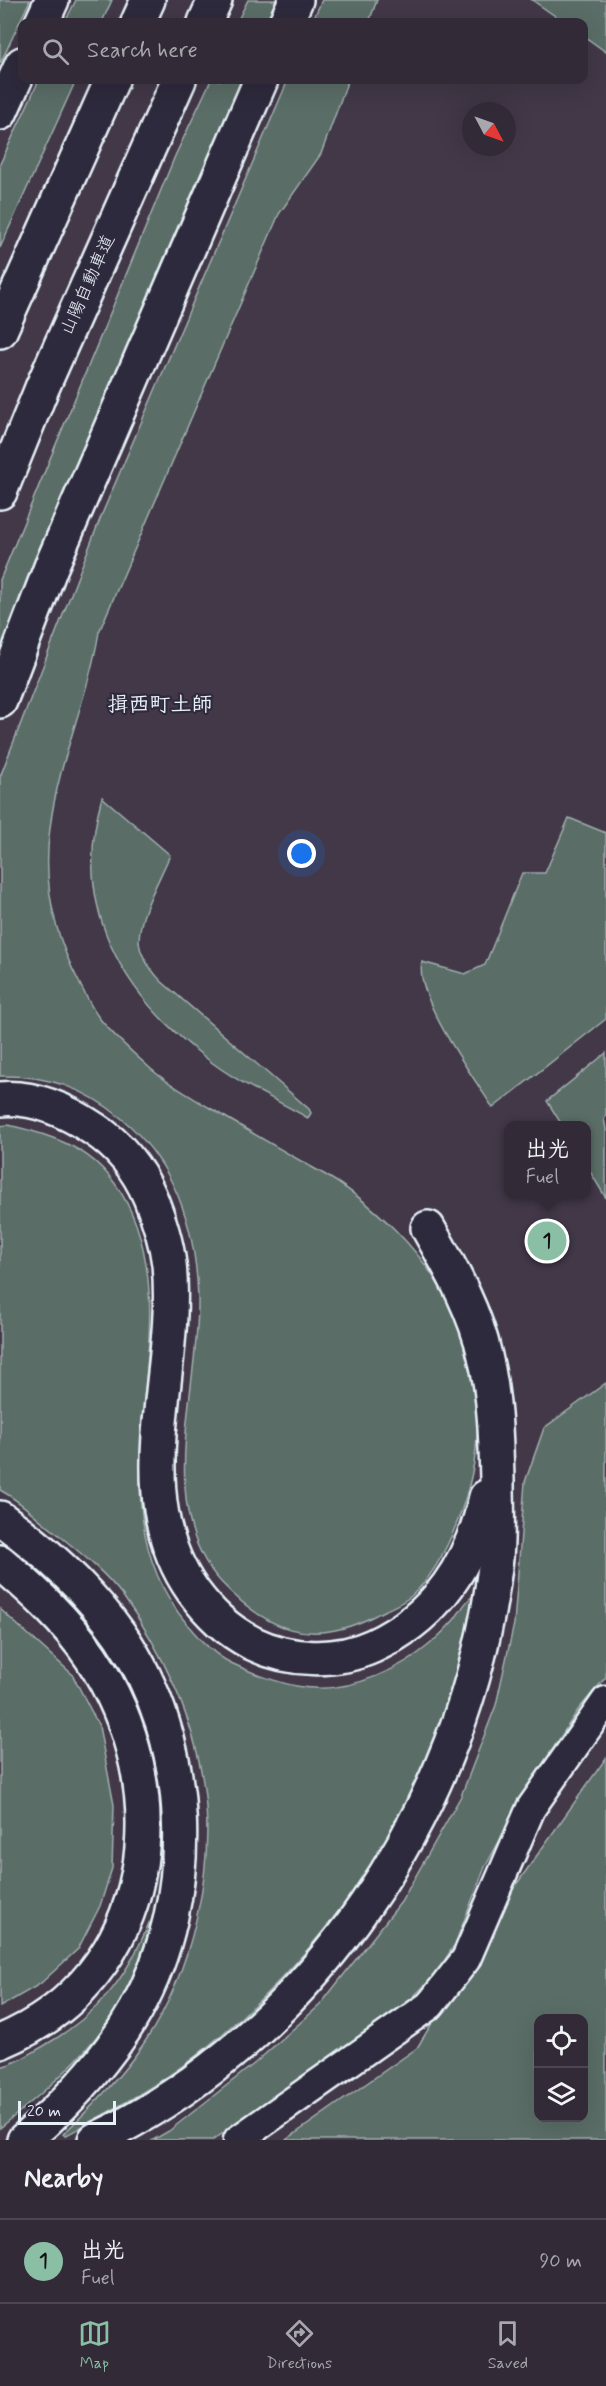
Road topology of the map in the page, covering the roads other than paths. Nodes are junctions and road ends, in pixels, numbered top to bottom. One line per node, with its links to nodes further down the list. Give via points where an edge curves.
1 (52, 0): 5 (highway)
2 (148, 0): 6 (highway)
3 (215, 0): 7 (highway)
4 (296, 0): 8 (highway)
5 (44, 18)
6 (140, 18)
7 (207, 18)
8 (288, 18)
9 (18, 73): 13 (highway)
10 (110, 84): 14 (highway)
11 (177, 84): 15 (highway, 山陽自動車道)
12 (259, 84): 16 (highway, via 51,567)
13 (0, 113)
14 (0, 331)
15 (0, 492)
16 (0, 701)
17 (0, 1100): 19 (highway, via 40,1103 74,1116 104,1135 130,1161 157,1214 169,1263 170,1307 158,1502 167,1543 181,1574 206,1609 232,1632 265,1649 299,1657 333,1657 366,1649 396,1635 423,1615 450,1586 467,1557 481,1519)
18 (428, 1228): 19 (highway, via 475,1320 485,1355)
19 (496, 1436): 25 (highway, via 496,1564 482,1639 445,1756 398,1854 340,1940 272,2016 186,2086)
20 (0, 1518): 24 (highway, via 58,1563 90,1595 121,1636 163,1726 175,1775 180,1822 178,1873 169,1922 156,1967 136,2010 81,2084)
21 (0, 1562): 23 (highway, via 63,1619 92,1658 114,1698 134,1754 144,1829 140,1872 128,1913 89,1981 57,2011 24,2033)
22 (606, 1701): 26 (street, via 531,1808 466,1959 430,2005)
23 (0, 2043)
24 (24, 2140)
25 (95, 2140)
26 (238, 2140)

